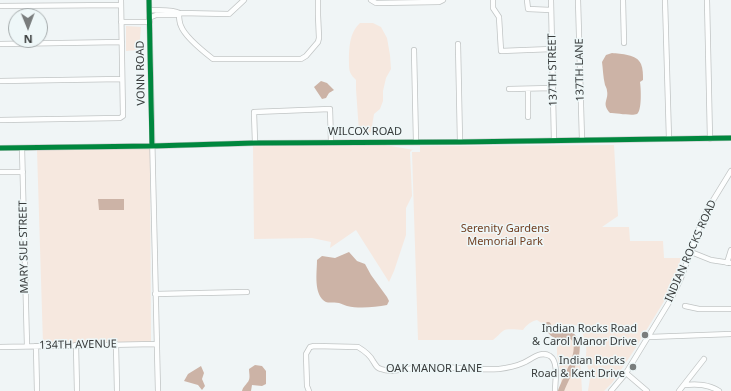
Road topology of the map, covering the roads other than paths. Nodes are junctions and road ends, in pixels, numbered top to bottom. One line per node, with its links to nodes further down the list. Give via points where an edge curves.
1 (149, 0): 16 (street, VONN ROAD)
2 (244, 0): 18 (street, via 229,14)
3 (318, 0): 18 (street, via 318,42 306,56 298,59 213,59 184,32)
4 (371, 0): 13 (street, via 376,3)
5 (443, 0): 13 (street)
6 (493, 0): 26 (street, via 493,8 499,17 501,50)
7 (528, 0): 17 (street, via 528,9)
8 (551, 0): 17 (street, 137TH STREET)
9 (578, 0): 37 (street, 137TH LANE)
10 (622, 0): 22 (street)
11 (665, 0): 35 (street)
12 (707, 0): 36 (street)
13 (407, 1)
14 (121, 2): 15 (street); 20 (street)
15 (0, 6)
16 (149, 10): 18 (street); 19 (street, VONN ROAD)
17 (552, 10): 26 (street, 137TH STREET)
18 (179, 13): 19 (street, via 176,16 156,15)
19 (150, 20): 20 (street); 43 (street, VONN ROAD)
20 (121, 22): 21 (street)
21 (122, 42): 23 (street); 27 (street)
22 (624, 43)
23 (0, 44)
24 (458, 44): 41 (street)
25 (414, 50): 40 (street)
26 (552, 50): 30 (street, 137TH STREET)
27 (122, 79): 28 (street); 33 (street, via 123,116 120,118)
28 (0, 81)
29 (528, 88): 30 (street); 31 (street); 32 (street)
30 (553, 88): 38 (street, 137TH STREET)
31 (509, 89)
32 (528, 117)
33 (0, 120)
34 (731, 138): 36 (street, WILCOX ROAD)
35 (669, 139): 36 (street, WILCOX ROAD); 37 (street, WILCOX ROAD)
36 (710, 139)
37 (582, 140): 38 (street, WILCOX ROAD)
38 (554, 141): 41 (street, WILCOX ROAD)
39 (331, 142): 40 (street, WILCOX ROAD); 42 (street, WILCOX ROAD); 42 (street, via 330,109 254,112)
40 (416, 142): 41 (street, WILCOX ROAD)
41 (460, 142)
42 (255, 143): 43 (street, WILCOX ROAD)
43 (152, 146): 45 (street, WILCOX ROAD); 53 (street, VONN ROAD)
44 (0, 148): 45 (street, WILCOX ROAD)
45 (22, 148): 48 (street, MARY SUE STREET)
46 (731, 171): 50 (street, INDIAN ROCKS ROAD, via 702,221)
47 (0, 172): 48 (street)
48 (23, 172): 61 (street, MARY SUE STREET)
49 (731, 250): 51 (street)
50 (691, 252): 51 (street, via 711,260); 57 (street, INDIAN ROCKS ROAD, via 677,289)
51 (729, 263)
52 (247, 292): 53 (street)
53 (156, 294): 59 (street, VONN ROAD)
54 (685, 306): 55 (street, via 698,309)
55 (731, 309)
56 (731, 334): 57 (street)
57 (649, 336): 65 (street, INDIAN ROCKS ROAD)
58 (116, 344): 59 (street, 134TH AVENUE); 60 (street, 134TH AVENUE); 69 (street)
59 (156, 344): 70 (street, VONN ROAD)
60 (76, 345): 62 (street, 134TH AVENUE); 68 (street)
61 (27, 346): 62 (street, 134TH AVENUE); 63 (street, 134TH AVENUE)
62 (36, 346): 67 (street)
63 (0, 347)
64 (704, 359): 66 (street)
65 (626, 373): 73 (street, INDIAN ROCKS ROAD); 74 (street)
66 (684, 385): 75 (street); 76 (street, via 705,385)
67 (37, 391)
68 (77, 391)
69 (117, 391)
70 (158, 391)
71 (309, 391): 72 (street, OAK MANOR LANE, via 306,354 310,347 314,346 358,347 376,366 384,370 455,367 490,370 523,363 536,355 546,354 555,362)
72 (554, 391)
73 (611, 391)
74 (647, 391)
75 (680, 391)
76 (719, 391)

